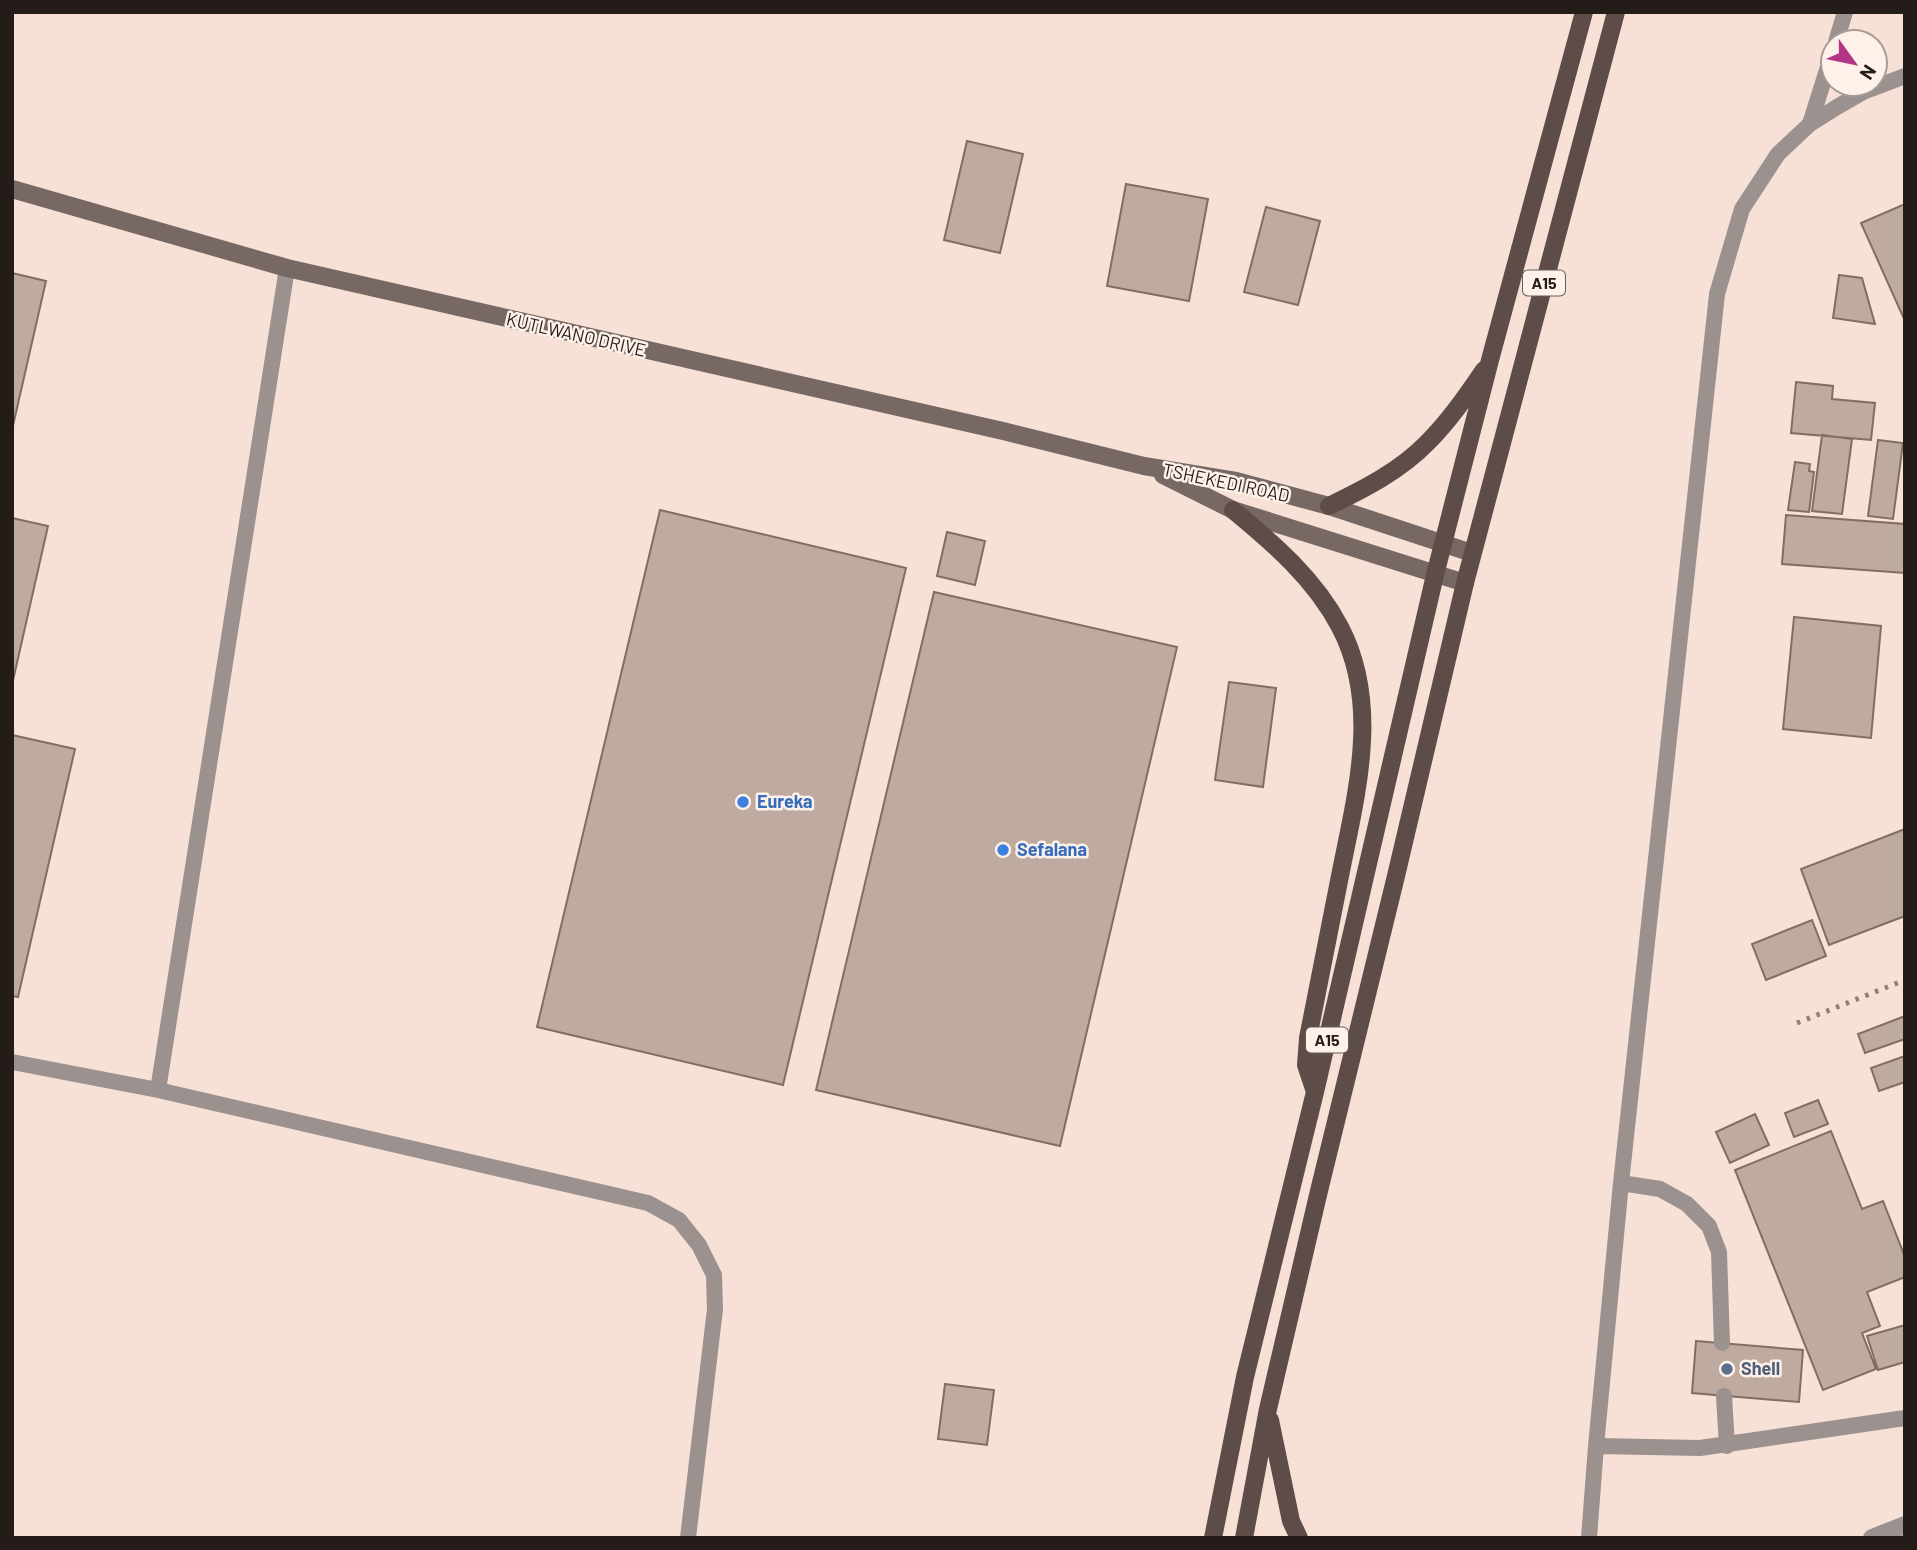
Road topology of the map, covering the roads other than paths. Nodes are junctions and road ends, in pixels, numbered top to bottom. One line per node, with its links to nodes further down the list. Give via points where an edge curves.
1 (1584, 12): 8 (main road, A15)
2 (1616, 12): 13 (main road, A15)
3 (1905, 76): 5 (lane, via 1863,92)
4 (1819, 95): 5 (lane)
5 (1810, 124): 19 (lane, via 1778,154 1742,209 1717,294)
6 (12, 189): 7 (street, KUTLWANO DRIVE)
7 (287, 268): 9 (street, KUTLWANO DRIVE); 17 (lane)
8 (1490, 360): 10 (main road, via 1427,444 1369,487); 12 (main road, A15)
9 (1144, 466): 10 (street, TSHEKEDI ROAD, via 1237,481); 11 (street, TSHEKEDI ROAD)
10 (1329, 506): 12 (street, TSHEKEDI ROAD)
11 (1233, 510): 14 (street, TSHEKEDI ROAD); 18 (main road, via 1275,546 1340,626 1362,697 1364,731 1355,800 1308,1038 1306,1065)
12 (1443, 543): 13 (street, TSHEKEDI ROAD); 14 (main road, A15)
13 (1472, 553): 15 (main road, A15)
14 (1435, 575): 15 (street, TSHEKEDI ROAD); 18 (main road, A15)
15 (1465, 583): 22 (main road, A15)
16 (12, 1062): 17 (lane)
17 (158, 1090): 27 (lane, via 648,1203 679,1220 715,1275)
18 (1315, 1091): 28 (main road, A15, via 1245,1377)
19 (1621, 1183): 20 (lane, via 1660,1189 1688,1204 1709,1226 1719,1252); 24 (lane)
20 (1722, 1343)
21 (1724, 1396): 25 (lane)
22 (1268, 1409): 29 (main road, A15); 30 (main road, via 1291,1521)
23 (1905, 1418): 25 (lane)
24 (1596, 1446): 25 (lane); 31 (lane)
25 (1727, 1446)
26 (1905, 1525): 32 (street)
27 (688, 1538)
28 (1213, 1538)
29 (1244, 1538)
30 (1299, 1538)
31 (1589, 1538)
32 (1872, 1538)

